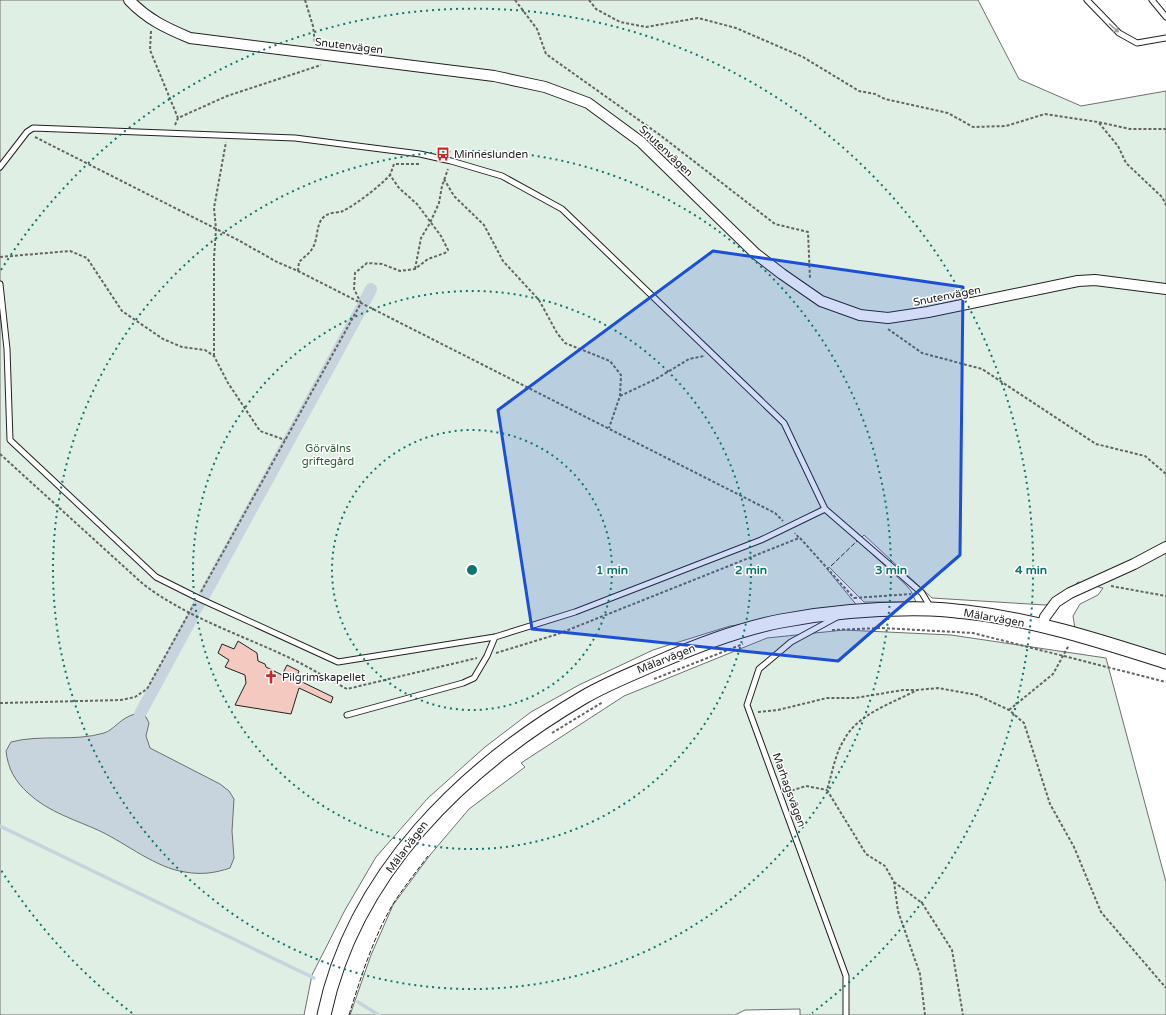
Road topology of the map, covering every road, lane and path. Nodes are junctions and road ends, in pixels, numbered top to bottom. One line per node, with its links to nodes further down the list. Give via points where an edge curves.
1 (129, 0): 8 (street, Snutenvägen, via 142,14)
2 (306, 0): 10 (path, via 313,26)
3 (515, 0): 31 (path, via 537,29 546,54 660,135 775,224 808,232)
4 (589, 0): 13 (path, via 596,9 620,22 639,26 698,18 736,28 803,57 859,91 948,113 974,127 1006,126 1045,114)
5 (1087, 0): 9 (lane, one-way to 9, via 1119,33 1137,43)
6 (1152, 0): 7 (lane)
7 (1166, 17)
8 (152, 19): 10 (street, Snutenvägen, via 190,38); 12 (path, via 150,50)
9 (1166, 38)
10 (316, 54): 31 (street, Snutenvägen, via 494,76 545,87 588,103 641,142 756,254)
11 (322, 65): 12 (path, via 227,96)
12 (178, 118): 16 (path)
13 (1098, 122): 14 (path, via 1130,129); 23 (path, via 1118,146 1126,163 1162,197)
14 (1166, 129)
15 (26, 132): 16 (lane, via 33,128); 20 (lane); 25 (path)
16 (173, 132): 17 (lane)
17 (227, 135): 18 (lane, via 295,138 420,154); 25 (path, via 214,208)
18 (451, 161): 22 (path); 34 (lane, via 502,176 562,209)
19 (422, 164): 21 (path, via 394,164)
20 (0, 167)
21 (390, 175): 24 (path, via 399,188 417,204); 28 (path, via 380,186 342,211 326,215 318,223 317,237 312,250 298,262)
22 (444, 179): 24 (path); 36 (path, via 454,196 484,225 503,260 540,300 565,343 610,361 621,375)
23 (1166, 205)
24 (430, 223): 27 (path, via 420,238); 27 (path, via 447,244 448,250 445,254 428,259)
25 (216, 230): 28 (path); 35 (path)
26 (0, 257): 35 (path, via 70,251 87,258 122,311 163,339 182,347 205,350)
27 (416, 269): 32 (path, via 400,271 382,264 367,262 355,273 354,289)
28 (298, 271): 32 (path)
29 (0, 284): 47 (lane, via 7,349 10,440 156,577)
30 (1166, 289): 31 (street, Snutenvägen, via 1095,280 888,318 860,315 821,301)
31 (810, 293)
32 (361, 303): 37 (path); 38 (path)
33 (887, 328): 40 (path, via 922,353 982,369 1096,444 1145,456)
34 (713, 355): 36 (path, via 689,359 656,379); 41 (lane, via 784,423)
35 (214, 356): 38 (path, via 228,383 260,431)
36 (620, 396): 37 (path)
37 (609, 428): 42 (path, via 775,513)
38 (285, 440): 47 (path)
39 (0, 454): 50 (path, via 143,584 162,598)
40 (1166, 474)
41 (825, 509): 42 (lane); 48 (lane, via 922,593)
42 (789, 527): 43 (path); 55 (lane, via 575,612)
43 (799, 538): 49 (path); 58 (path, via 558,634)
44 (1166, 547): 45 (street)
45 (1092, 583): 46 (path); 52 (street, via 1056,602)
46 (1166, 596)
47 (198, 598): 50 (path); 55 (lane, via 338,662)
48 (932, 608): 49 (street, Mälarvägen); 52 (street, Mälarvägen, via 997,616)
49 (865, 611): 51 (street, Mälarvägen)
50 (189, 612): 58 (path, via 301,663 347,689); 64 (path, via 147,689 135,697 121,700)
51 (843, 613): 53 (lane, Marhagsvägen); 73 (street, Mälarvägen, via 781,621 733,633 653,664 585,696 530,732 477,772 435,811 401,850 371,896 344,948)
52 (1042, 626): 54 (street, Mälarvägen)
53 (811, 631): 57 (path, via 882,628 973,633); 66 (lane, Marhagsvägen, via 792,642 759,669 748,704)
54 (1076, 633): 57 (path); 59 (street, Mälarvägen)
55 (494, 636): 58 (lane)
56 (750, 642): 60 (path)
57 (1063, 655): 61 (path); 65 (path, via 1053,674)
58 (487, 656): 67 (lane, via 474,678 463,683)
59 (1166, 662)
60 (647, 682)
61 (1166, 682)
62 (917, 690): 65 (path, via 938,688 977,695); 66 (path, via 854,698 827,698 778,710); 69 (path, via 863,718 850,730 843,741)
63 (604, 701): 68 (path)
64 (0, 703)
65 (1009, 710): 72 (path, via 1024,723 1050,804 1074,848 1101,912)
66 (750, 713): 70 (lane, Marhagsvägen)
67 (347, 715)
68 (551, 734)
69 (827, 790): 70 (path, via 806,786); 71 (path, via 866,854 885,866)
70 (780, 795): 74 (lane, Marhagsvägen, via 846,976)
71 (894, 882): 75 (path, via 898,911 920,974); 76 (path, via 922,902 952,950)
72 (1166, 988)
73 (324, 1015)
74 (846, 1015)
75 (925, 1015)
76 (963, 1015)

